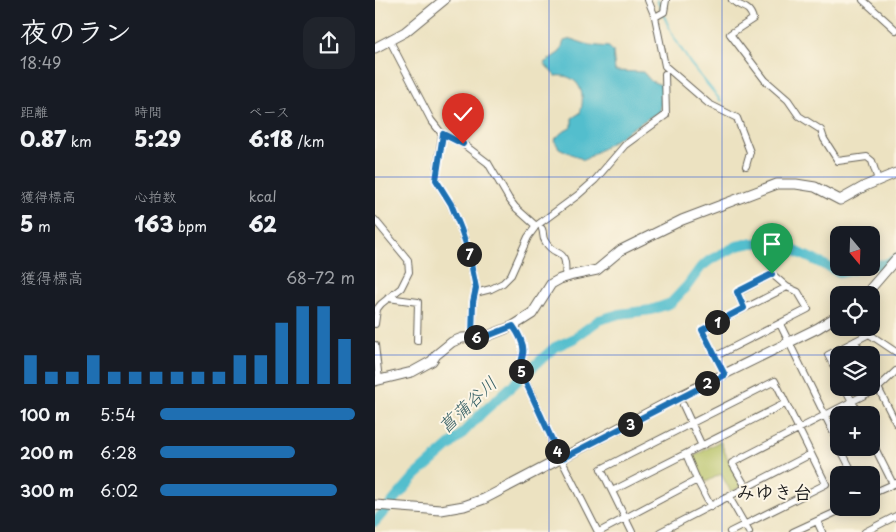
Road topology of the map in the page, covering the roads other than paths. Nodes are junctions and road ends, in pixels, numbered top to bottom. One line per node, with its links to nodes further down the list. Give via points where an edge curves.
1 (444, 0): 8 (street)
2 (648, 0): 6 (street)
3 (666, 0): 6 (street, via 664,12)
4 (732, 0): 14 (street, via 751,11 753,19 730,34 765,80 788,100 799,116 821,130 823,139 838,161 867,157 872,161)
5 (863, 0): 7 (street)
6 (655, 17): 12 (street, via 665,66 709,104 737,118 750,152)
7 (896, 30)
8 (390, 41): 9 (street); 11 (street, via 431,120)
9 (375, 48)
10 (665, 74): 16 (street, via 666,115 625,145 595,180)
11 (443, 134): 16 (street, via 488,163 515,207); 21 (street, via 436,180 461,229 469,253)
12 (746, 166)
13 (896, 173): 14 (street)
14 (878, 180): 18 (street, via 840,200 815,186 777,184 675,223 621,250 597,270)
15 (375, 220): 22 (street, via 408,260 409,272 405,281)
16 (539, 227): 18 (street, via 550,248 563,255); 21 (street, via 528,237 511,276 491,289)
17 (896, 259): 19 (street)
18 (565, 278): 27 (street, via 551,284 532,314)
19 (872, 286)
20 (787, 287): 23 (street); 23 (street, via 772,274 737,292); 26 (street, via 798,292 808,308)
21 (475, 293): 28 (street)
22 (387, 298): 25 (street, via 377,309); 30 (street, via 418,302)
23 (744, 308): 36 (street, via 702,330)
24 (830, 320): 31 (street)
25 (375, 324)
26 (780, 324): 31 (street); 36 (street)
27 (513, 326): 28 (street, via 485,337); 58 (street, via 523,344 520,370)
28 (472, 337): 39 (street, via 451,342 432,361 412,372)
29 (855, 341): 33 (street); 34 (street); 35 (street, via 869,334)
30 (417, 342)
31 (788, 342): 38 (street); 49 (street)
32 (375, 345): 39 (street)
33 (845, 346)
34 (857, 346)
35 (896, 352)
36 (716, 356): 38 (street)
37 (896, 371): 40 (street)
38 (725, 375): 58 (street)
39 (377, 381)
40 (880, 386)
41 (880, 391): 48 (street)
42 (849, 396): 44 (street)
43 (863, 396): 44 (street)
44 (852, 402): 47 (street); 49 (street)
45 (785, 403): 51 (street, via 775,381); 53 (street); 54 (street)
46 (683, 405): 51 (street)
47 (854, 406)
48 (894, 414): 50 (street)
49 (825, 416): 52 (street); 53 (street)
50 (896, 423)
51 (691, 424): 54 (street); 63 (street, via 601,469)
52 (830, 426)
53 (798, 428): 56 (street); 61 (street, via 732,463)
54 (702, 446): 55 (street)
55 (686, 454): 59 (street); 63 (street)
56 (811, 454): 61 (street); 71 (street, via 826,484)
57 (880, 456): 60 (street)
58 (561, 459): 65 (street, via 464,506 441,510); 72 (street)
59 (697, 480): 66 (street); 69 (street)
60 (895, 484): 62 (street)
61 (747, 489): 64 (street)
62 (880, 490)
63 (612, 491): 69 (street)
64 (729, 497): 66 (street); 71 (street)
65 (378, 505)
66 (711, 507): 74 (street)
67 (830, 515): 70 (street)
68 (896, 517): 79 (street)
69 (625, 518): 72 (street); 73 (street)
70 (817, 521): 77 (street); 78 (street)
71 (745, 524): 75 (street); 76 (street)
72 (598, 532)
73 (632, 532)
74 (660, 532)
75 (730, 532)
76 (749, 532)
77 (793, 532)
78 (822, 532)
79 (865, 532)

